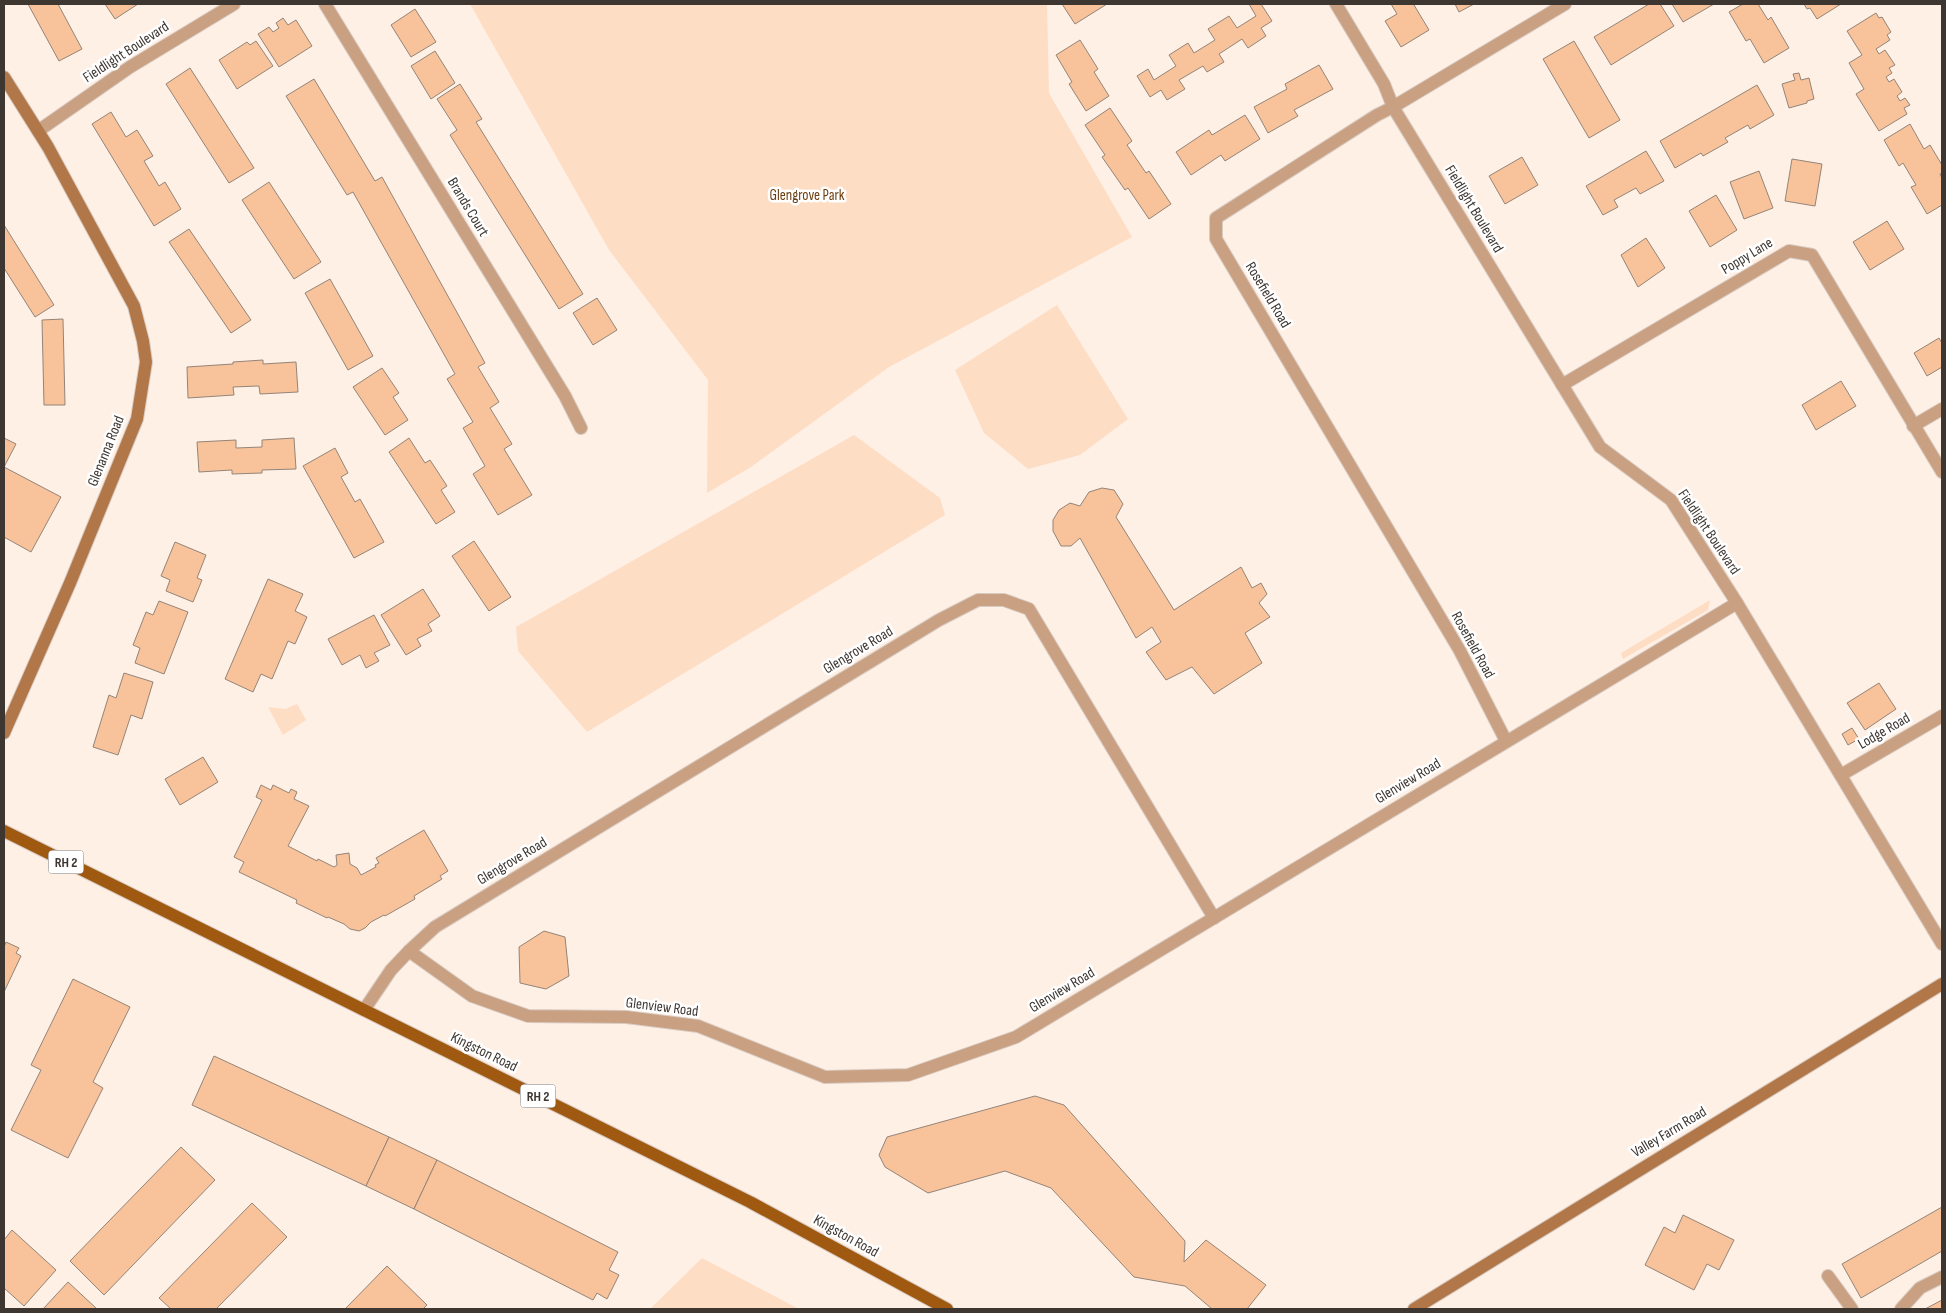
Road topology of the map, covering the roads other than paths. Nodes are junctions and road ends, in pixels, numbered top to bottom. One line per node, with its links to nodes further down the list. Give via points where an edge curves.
1 (234, 4): 7 (street, Fieldlight Boulevard, via 130,67)
2 (325, 4): 11 (street, Brands Court, via 565,396)
3 (1336, 4): 6 (street, Fieldlight Boulevard, via 1384,84)
4 (1565, 4): 6 (street, Rosefield Road)
5 (4, 77): 7 (street, Glenanna Road)
6 (1394, 107): 8 (street, Fieldlight Boulevard); 16 (street, Rosefield Road, via 1377,114 1216,218 1216,239 1460,651)
7 (38, 131): 15 (street, Glenanna Road, via 134,306 146,362 137,419)
8 (1562, 385): 10 (street, Poppy Lane, via 1789,251 1812,255); 13 (street, Fieldlight Boulevard, via 1600,447 1671,500)
9 (1942, 409): 10 (street)
10 (1914, 426): 12 (street, Poppy Lane)
11 (581, 428)
12 (1942, 472)
13 (1737, 603): 16 (street, Glenview Road); 17 (street, Fieldlight Boulevard)
14 (1942, 716): 17 (street, Lodge Road)
15 (4, 733)
16 (1506, 741): 19 (street, Glenview Road)
17 (1841, 774): 20 (street, Fieldlight Boulevard)
18 (4, 831): 23 (main road, Kingston Road / RH 2)
19 (1214, 918): 21 (street, Glenview Road, via 1016,1037 908,1075 825,1077 698,1026 626,1017 528,1016 472,996); 21 (street, Glengrove Road, via 1029,609 1004,600 978,600 939,620 435,927)
20 (1942, 944)
21 (408, 951): 23 (street)
22 (1942, 984): 27 (street, Valley Farm Road)
23 (364, 1010): 26 (main road, Kingston Road / RH 2, via 750,1202)
24 (1828, 1276): 28 (street)
25 (1942, 1277): 29 (street, via 1920,1288)
26 (945, 1309)
27 (1414, 1309)
28 (1852, 1309)
29 (1900, 1309)

